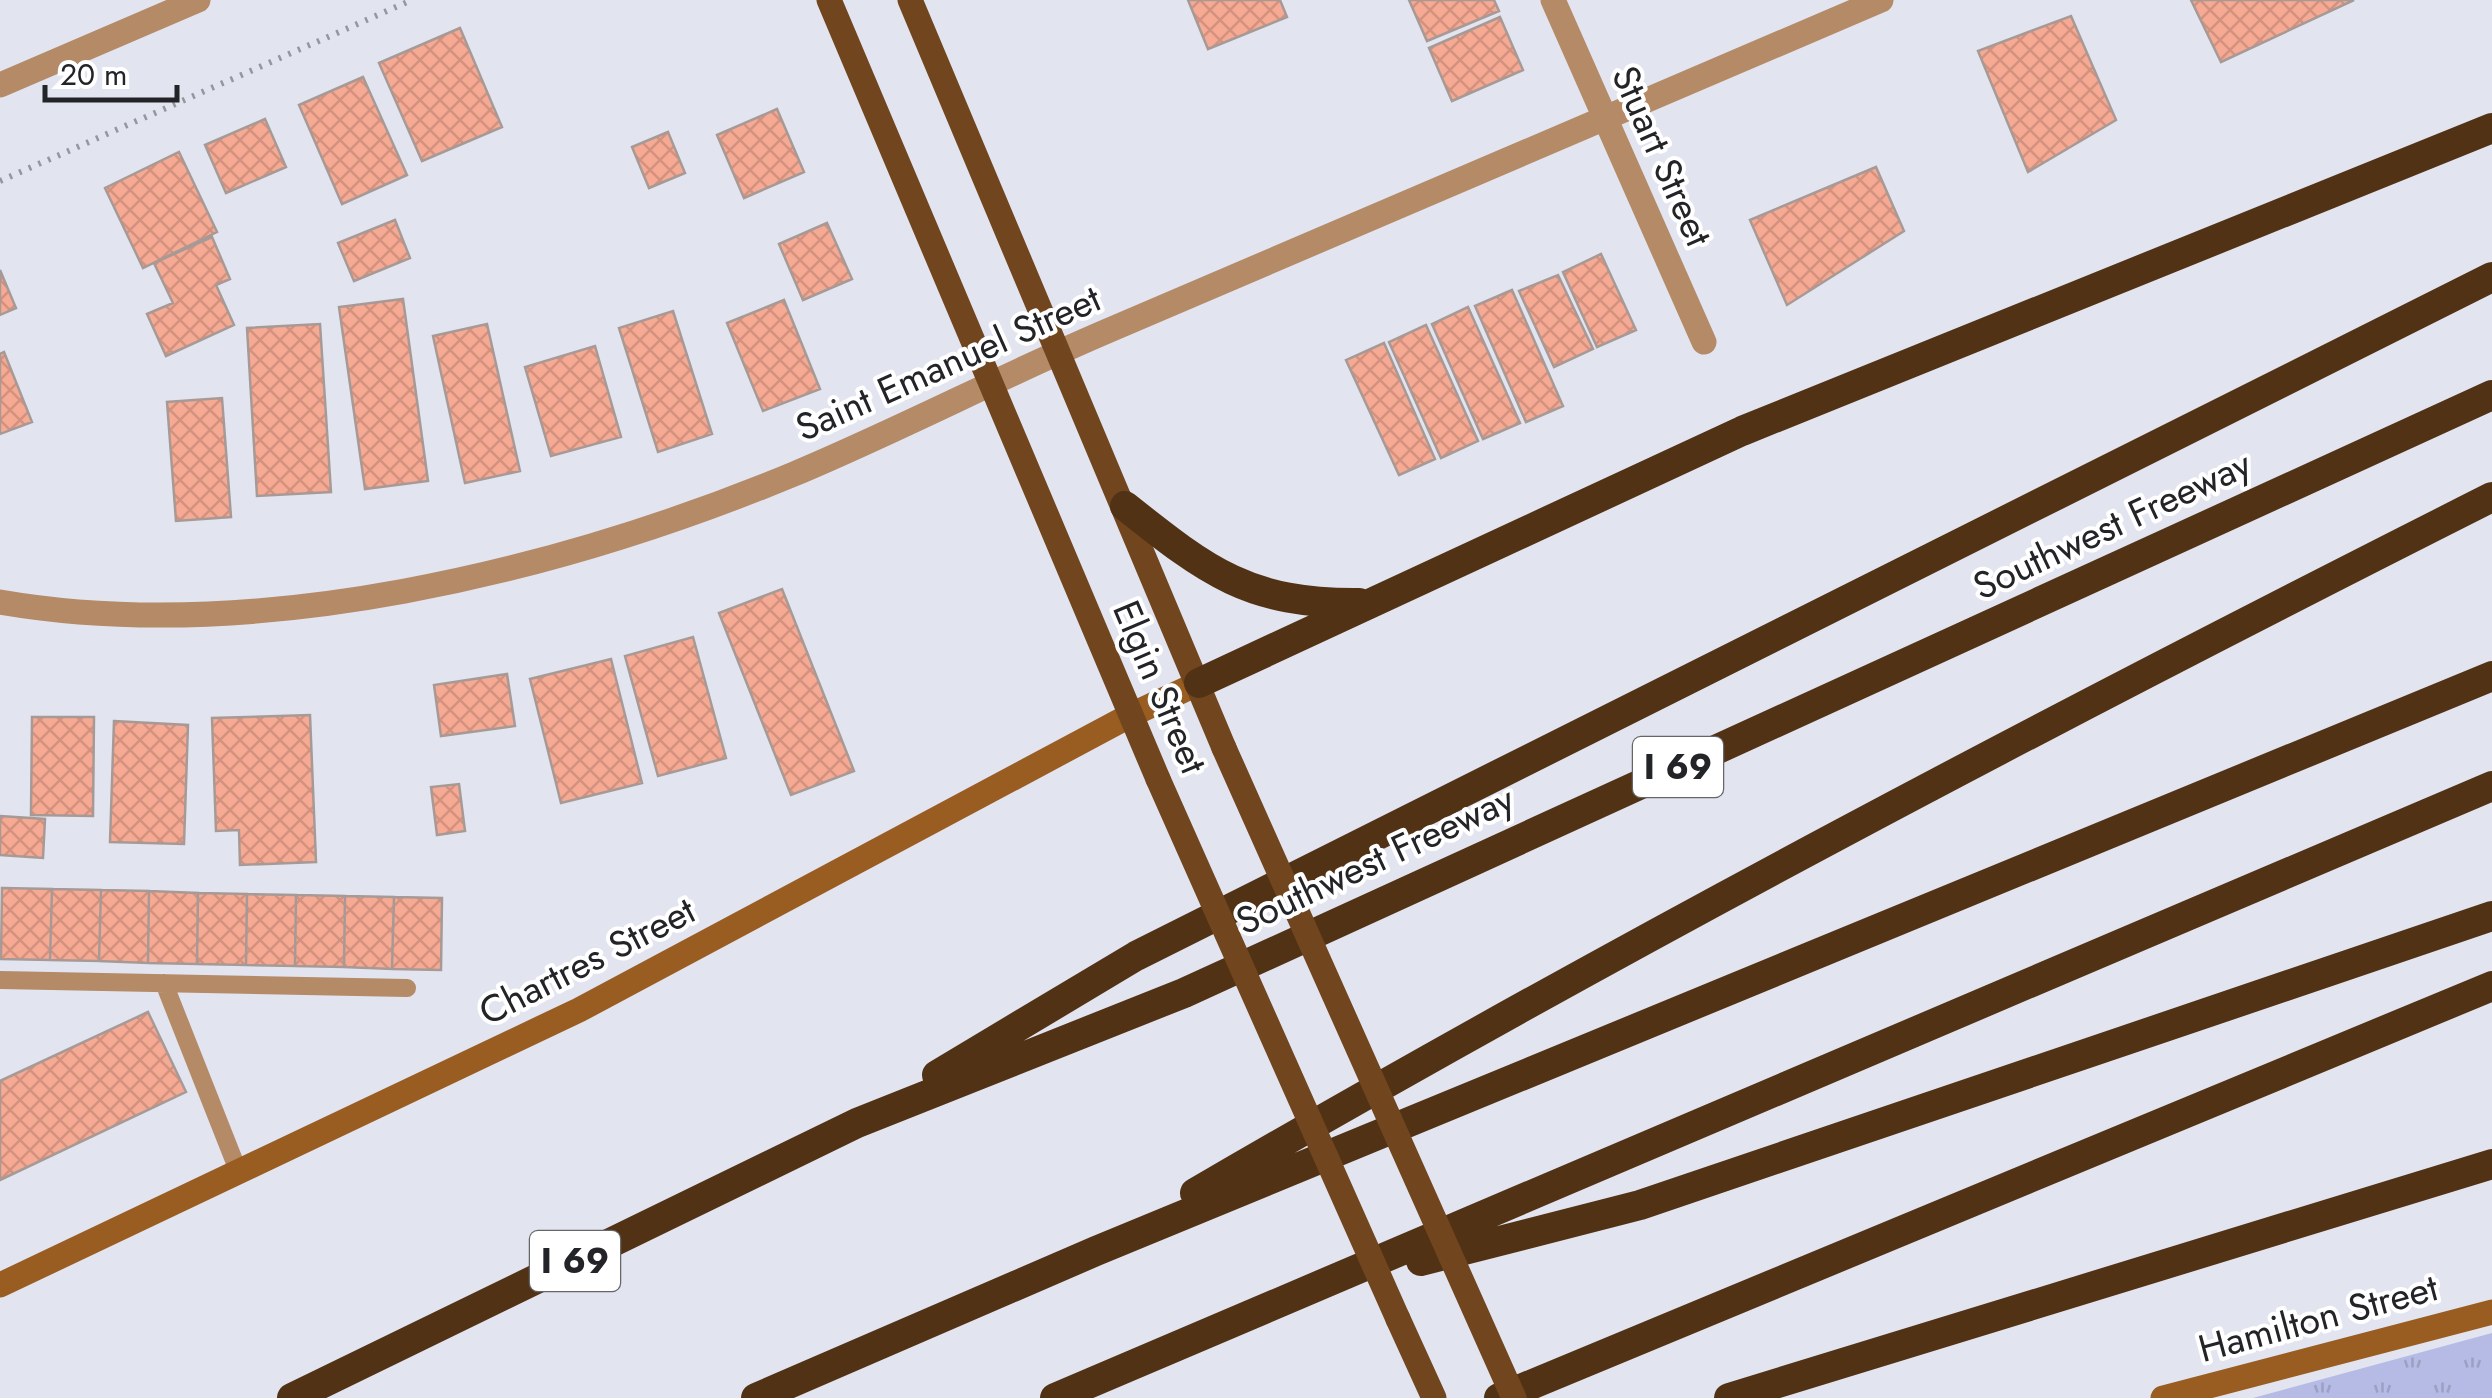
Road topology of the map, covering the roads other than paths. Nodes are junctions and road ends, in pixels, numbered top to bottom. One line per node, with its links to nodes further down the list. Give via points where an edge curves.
1 (198, 0): 6 (street)
2 (829, 0): 12 (main road, Elgin Street)
3 (910, 0): 11 (main road, Elgin Street)
4 (1553, 0): 7 (street, Stuart Street)
5 (1881, 0): 7 (street, Saint Emanuel Street)
6 (0, 85)
7 (1604, 120): 10 (street, Stuart Street); 11 (street, Saint Emanuel Street)
8 (2492, 128): 17 (highway, via 1742,430)
9 (2492, 277): 27 (highway, via 1136,956)
10 (1704, 342)
11 (1061, 351): 12 (street, Saint Emanuel Street); 15 (main road, Elgin Street)
12 (991, 380): 16 (street, Saint Emanuel Street, via 796,473 520,567 296,608 80,615); 20 (main road, Elgin Street)
13 (2492, 395): 27 (highway, Southwest Freeway / I 69, via 1184,992)
14 (2492, 497): 30 (highway, via 2078,706 1459,1039)
15 (1125, 506): 17 (highway, via 1204,568 1240,586 1313,604); 19 (main road, Elgin Street)
16 (0, 602)
17 (1372, 603): 19 (highway)
18 (2492, 676): 30 (highway)
19 (1198, 683): 20 (street, Chartres Street); 40 (main road, Elgin Street, bridge)
20 (1131, 715): 29 (street, Chartres Street, via 579,1010); 38 (main road, Elgin Street, bridge)
21 (2492, 786): 32 (highway)
22 (2492, 916): 32 (highway, via 1640,1205)
23 (0, 980): 24 (lane)
24 (164, 983): 26 (lane); 29 (lane)
25 (2492, 986): 39 (highway)
26 (407, 988)
27 (857, 1123): 35 (highway, Southwest Freeway / I 69)
28 (2492, 1164): 41 (highway)
29 (239, 1173): 31 (street, Chartres Street)
30 (1096, 1251): 36 (highway)
31 (0, 1285)
32 (1302, 1291): 37 (highway)
33 (2492, 1312): 34 (street, Hamilton Street)
34 (2171, 1397)
35 (292, 1398)
36 (756, 1398)
37 (1056, 1398)
38 (1434, 1398)
39 (1499, 1398)
40 (1514, 1398)
41 (1729, 1398)

